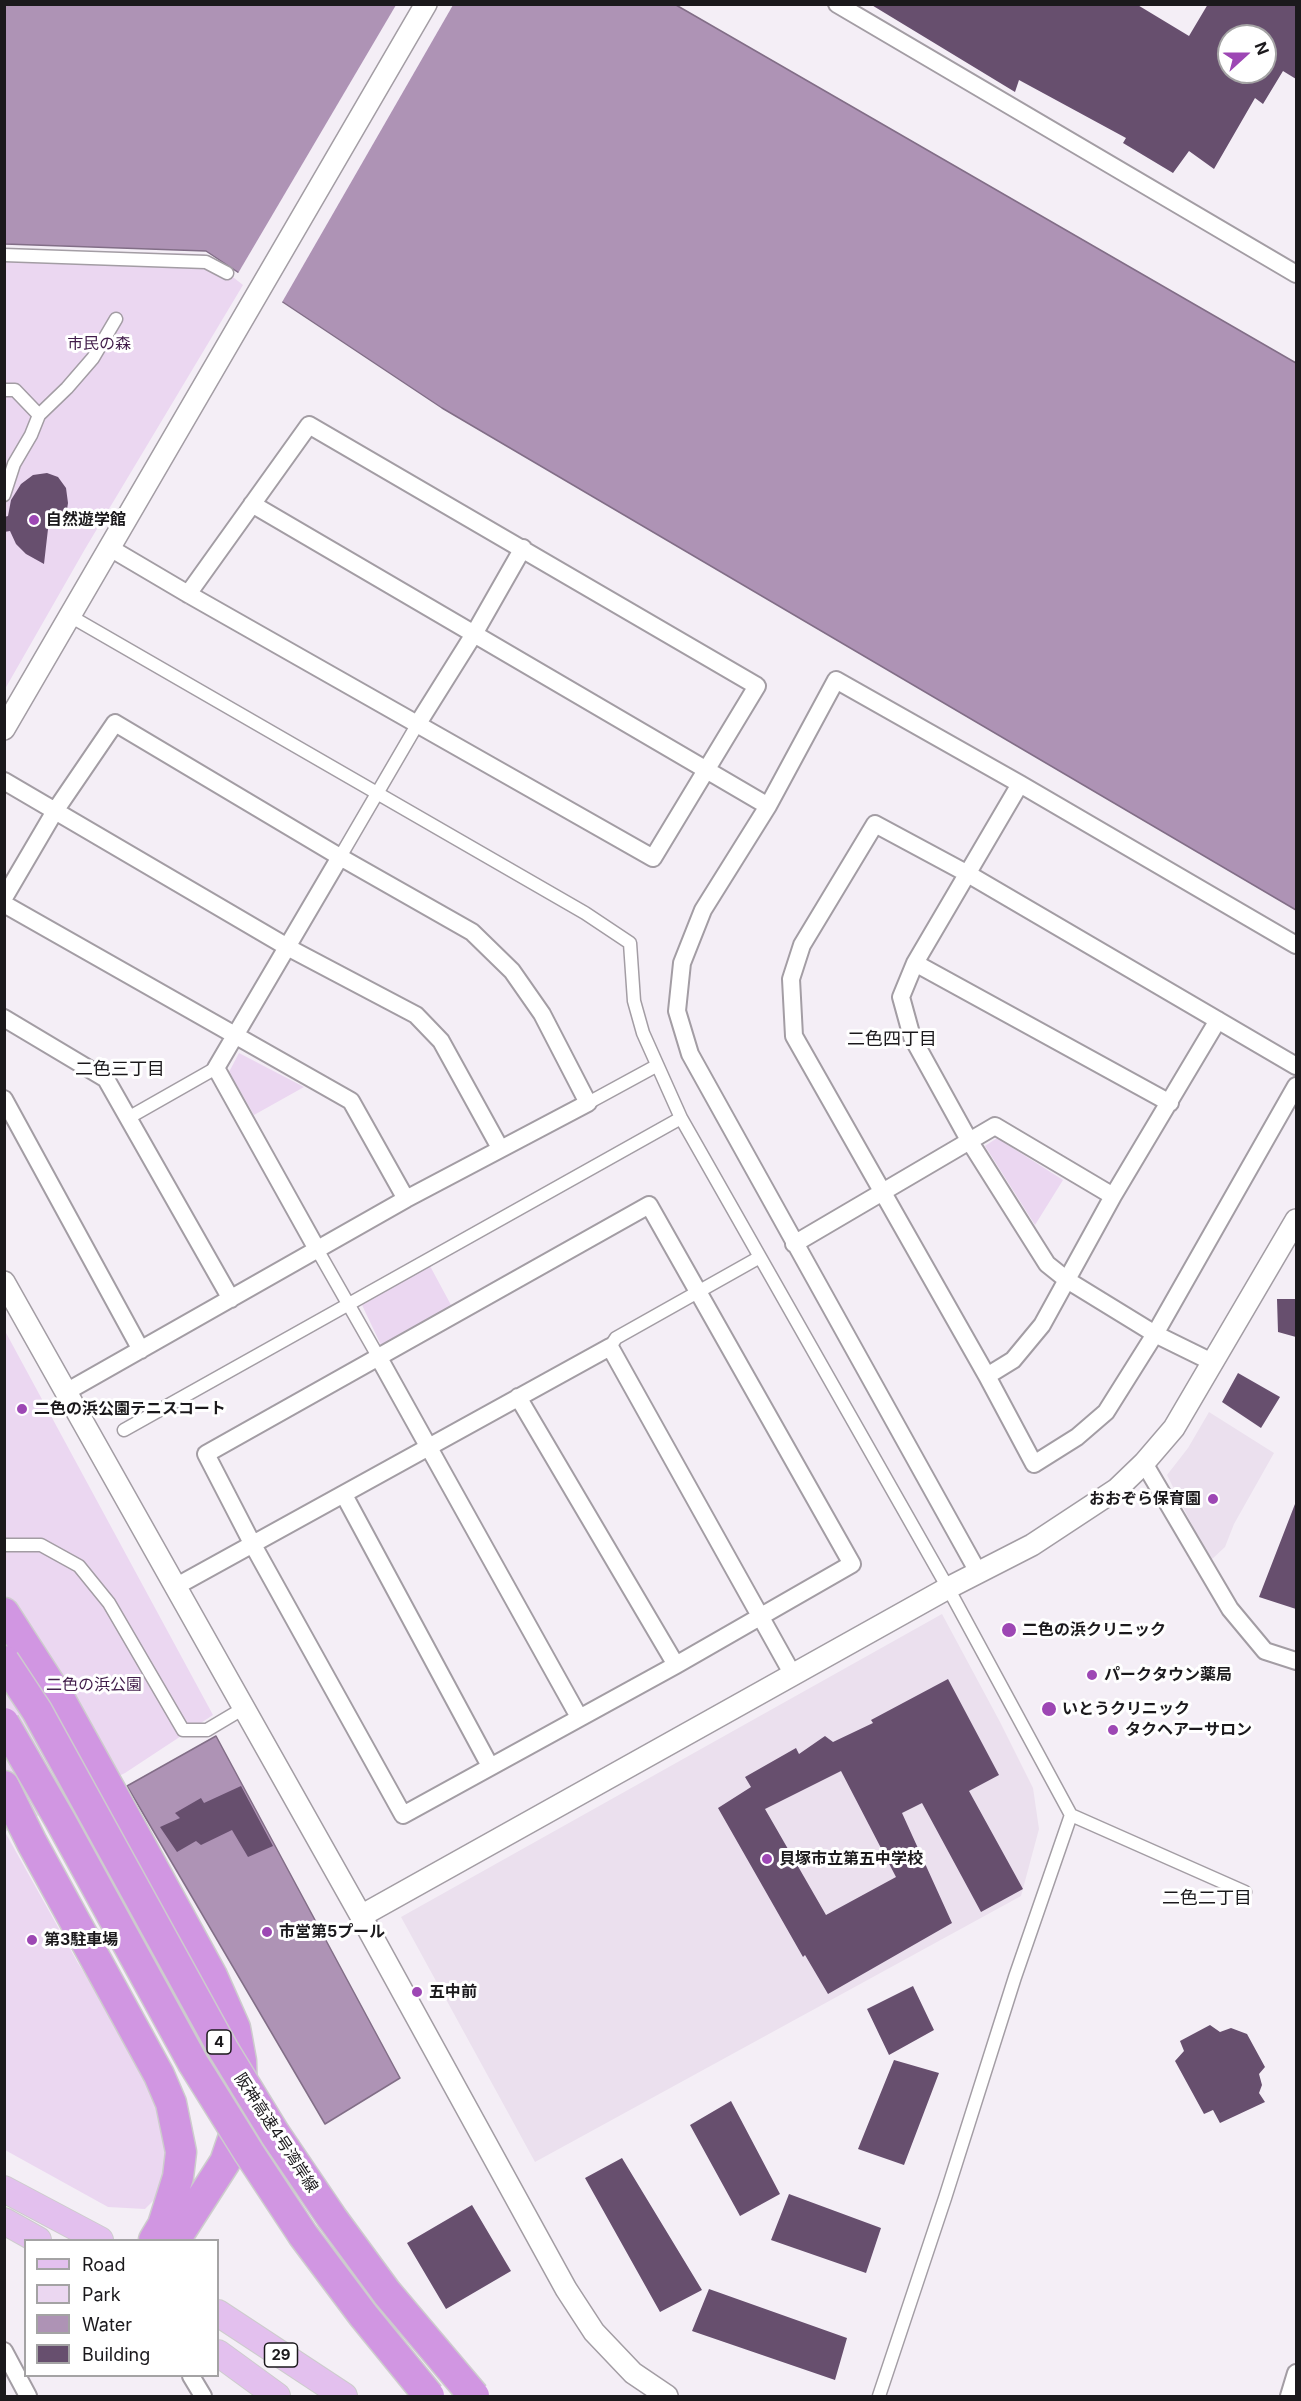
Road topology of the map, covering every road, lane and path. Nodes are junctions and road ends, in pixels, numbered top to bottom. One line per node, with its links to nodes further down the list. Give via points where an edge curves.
1 (426, 4): 11 (street)
2 (837, 4): 5 (street)
3 (4, 255): 4 (street, via 207,262)
4 (227, 273)
5 (1296, 274)
6 (116, 320): 8 (street, via 93,358)
7 (4, 390): 8 (street, via 15,390)
8 (39, 415): 9 (street, via 14,464)
9 (4, 495)
10 (252, 504): 12 (street, via 309,425); 13 (street); 15 (street)
11 (110, 548): 13 (street); 14 (street)
12 (523, 548): 15 (street); 18 (street, via 757,686)
13 (188, 594): 16 (street)
14 (70, 616): 17 (street); 21 (street)
15 (474, 634): 16 (street); 18 (street)
16 (417, 724): 18 (street, via 653,858); 21 (street)
17 (4, 729)
18 (706, 770): 22 (street)
19 (4, 781): 23 (street)
20 (1020, 784): 22 (street, via 836,680); 25 (street); 28 (street)
21 (378, 793): 24 (street); 34 (street, via 585,913 630,944 634,1001)
22 (768, 806): 49 (street, via 703,910 682,963 677,1011 690,1054)
23 (55, 811): 24 (street, via 115,723); 26 (street); 29 (street)
24 (340, 857): 29 (street); 40 (street, via 472,932 512,971 542,1014)
25 (968, 874): 30 (street); 32 (street); 45 (street, via 875,824 802,945 791,979 794,1036)
26 (4, 898)
27 (4, 903): 33 (street)
28 (1296, 945)
29 (289, 948): 33 (street); 44 (street, via 416,1015 441,1041)
30 (915, 963): 39 (street); 43 (street, via 902,997 912,1036)
31 (4, 1018): 41 (street, via 106,1079)
32 (1218, 1020): 35 (street); 39 (street)
33 (235, 1036): 36 (street); 47 (street, via 351,1101)
34 (656, 1066): 40 (street); 42 (street)
35 (1296, 1066)
36 (216, 1068): 41 (street); 50 (street)
37 (1296, 1086): 57 (street)
38 (4, 1099): 59 (street)
39 (1170, 1102): 46 (street)
40 (588, 1103): 44 (street)
41 (128, 1118): 55 (street)
42 (681, 1118): 51 (street); 56 (street)
43 (970, 1142): 45 (street); 46 (street, via 995,1126); 52 (street, via 1047,1264)
44 (500, 1149): 47 (street)
45 (882, 1191): 49 (street); 62 (street)
46 (1113, 1196): 52 (street)
47 (406, 1199): 50 (street)
48 (1296, 1220): 61 (street)
49 (794, 1244): 71 (street)
50 (318, 1251): 55 (street); 56 (street)
51 (760, 1257): 54 (street); 73 (street)
52 (1067, 1280): 57 (street); 62 (street, via 1042,1325 1013,1360)
53 (4, 1282): 63 (street)
54 (698, 1291): 58 (street, via 615,1338); 60 (street, via 649,1205); 75 (street, via 852,1564)
55 (231, 1299): 59 (street)
56 (348, 1304): 60 (street); 65 (street)
57 (1155, 1334): 61 (street); 62 (street, via 1106,1412 1077,1437 1034,1464)
58 (610, 1347): 64 (street); 75 (street)
59 (141, 1350): 63 (street)
60 (379, 1358): 66 (street); 70 (street, via 206,1454)
61 (1214, 1363): 67 (street, via 1174,1428)
62 (987, 1376)
63 (66, 1392): 72 (street)
64 (518, 1397): 66 (street); 78 (street)
65 (124, 1430)
66 (429, 1448): 68 (street); 81 (street)
67 (1144, 1464): 71 (street, via 1118,1489 1032,1545); 77 (street, via 1230,1609 1265,1651)
68 (344, 1495): 70 (street); 83 (street)
69 (4, 1545): 80 (street, via 41,1545 79,1566 109,1603 183,1730 207,1730)
70 (253, 1545): 72 (street); 83 (street, via 403,1815)
71 (978, 1572): 73 (street)
72 (175, 1587): 80 (street)
73 (948, 1588): 79 (street); 85 (street)
74 (4, 1613): 93 (highway, via 62,1703 212,1976 235,2028 242,2095 237,2127 225,2162)
75 (762, 1616): 78 (street); 79 (street)
76 (4, 1661): 104 (highway, 阪神高速4号湾岸線 / 4, bridge, via 37,1711 217,2039 275,2134 387,2293)
77 (1296, 1661)
78 (675, 1665): 81 (street)
79 (793, 1675): 87 (street)
80 (244, 1708): 87 (street)
81 (579, 1717): 83 (street)
82 (4, 1723): 103 (highway, 阪神高速4号湾岸線 / 4, bridge, via 193,2063 249,2153 323,2262)
83 (490, 1766)
84 (4, 1786): 92 (highway, via 171,2103 181,2152 178,2177)
85 (1071, 1815): 86 (street); 106 (street)
86 (1245, 1892)
87 (361, 1916): 105 (street, via 566,2289 594,2332 633,2373)
88 (4, 2189): 91 (main road)
89 (4, 2221): 90 (main road)
90 (35, 2239)
91 (96, 2239)
92 (155, 2239)
93 (176, 2239)
94 (219, 2314): 102 (main road, 29)
95 (4, 2351): 99 (street)
96 (219, 2354): 101 (main road, 29)
97 (1296, 2373): 107 (street)
98 (192, 2377): 100 (street)
99 (28, 2397)
100 (203, 2397)
101 (278, 2397)
102 (344, 2397)
103 (429, 2397)
104 (474, 2397)
105 (667, 2397)
106 (879, 2397)
107 (1289, 2397)

